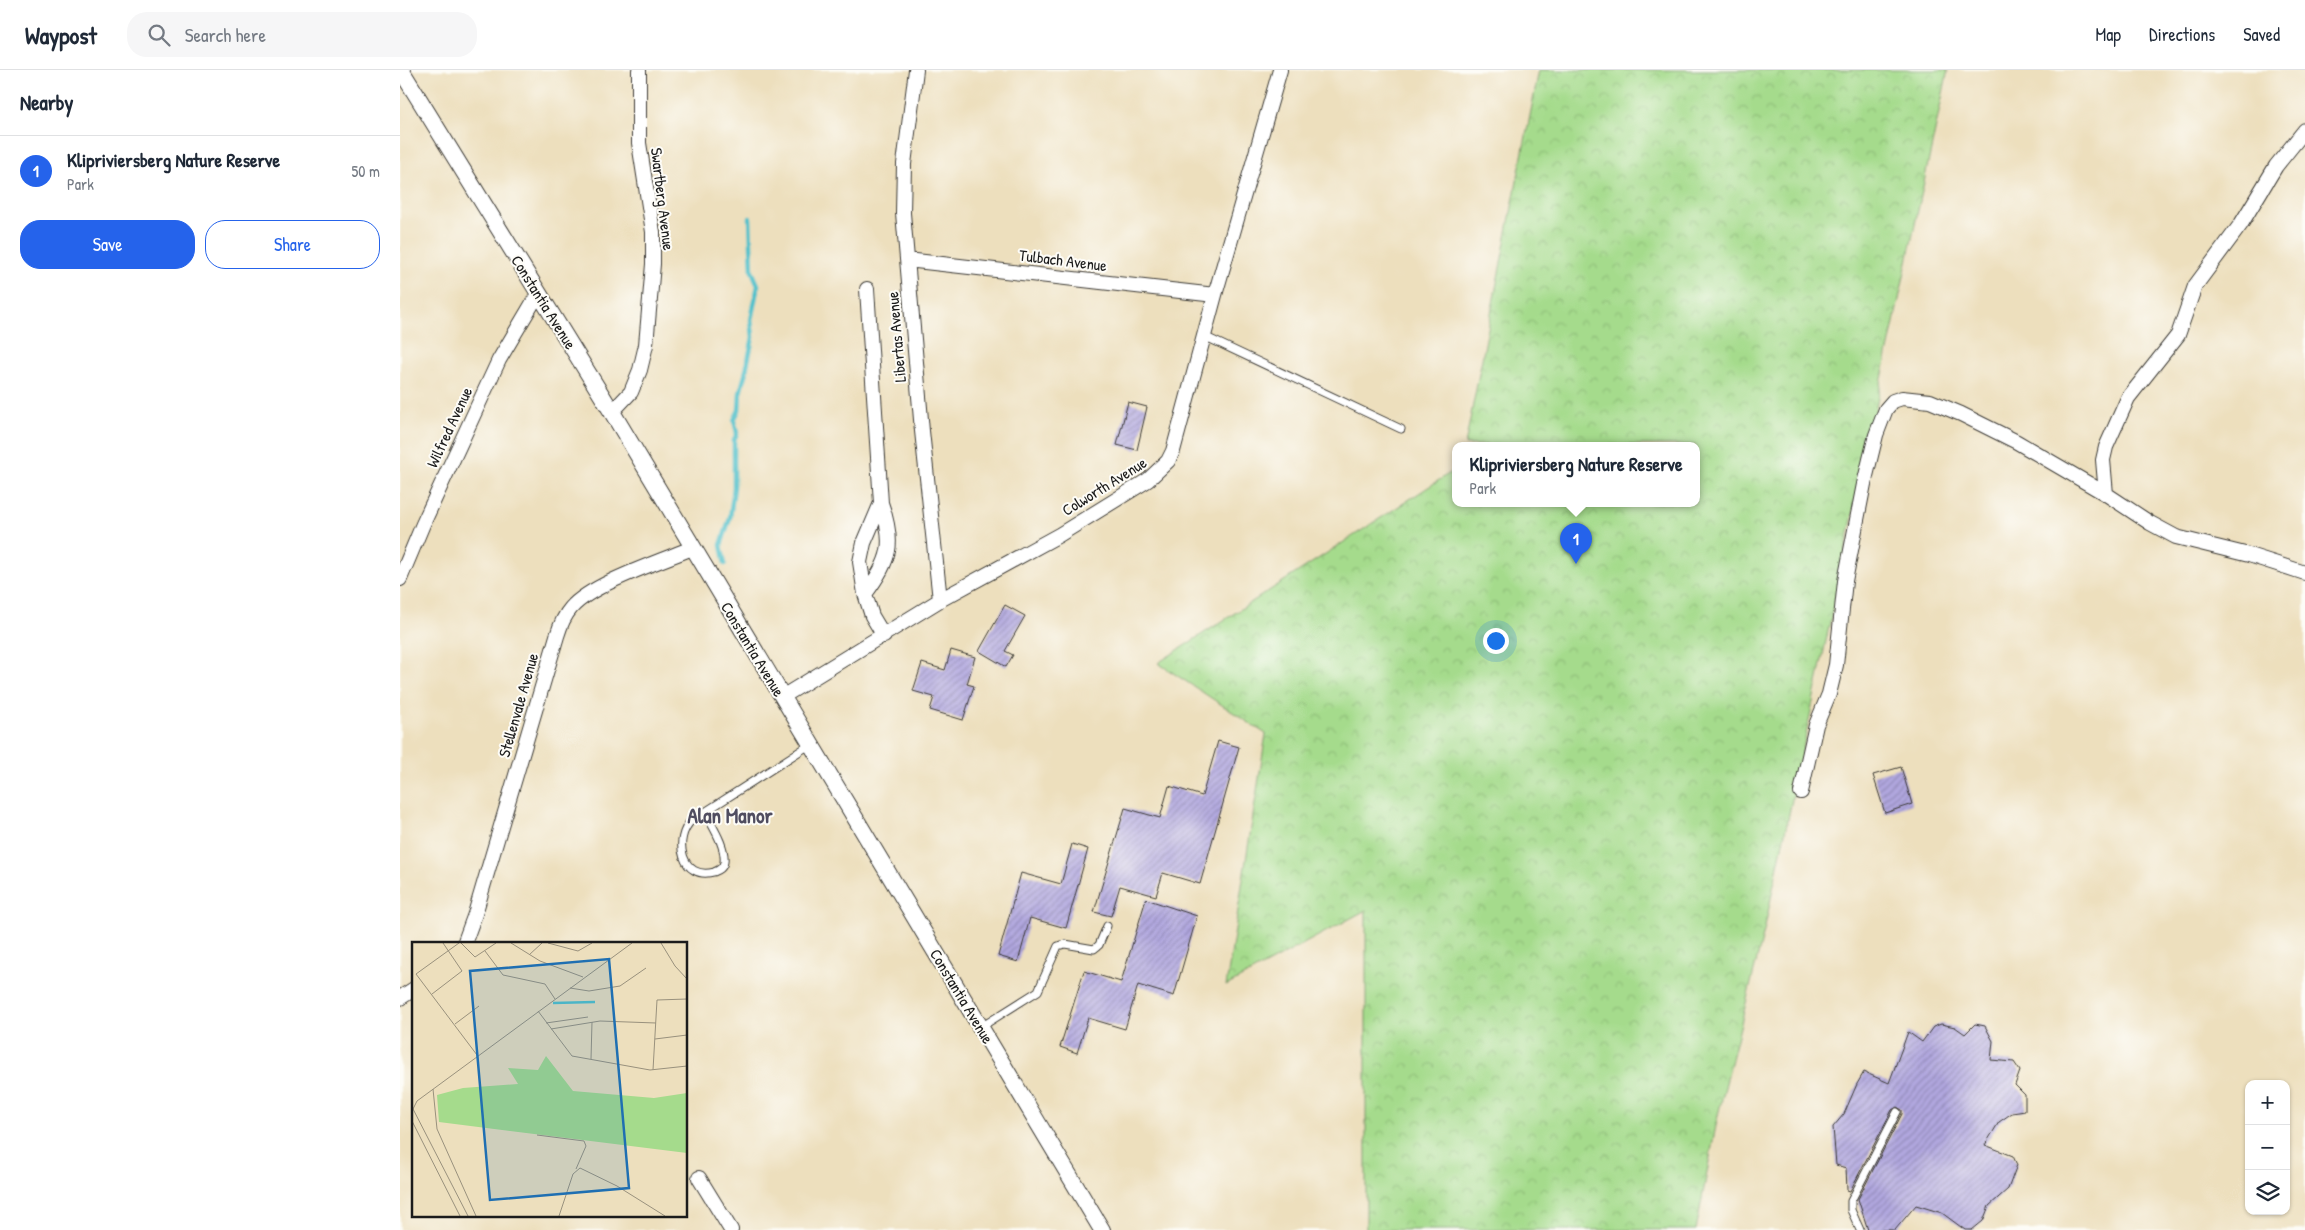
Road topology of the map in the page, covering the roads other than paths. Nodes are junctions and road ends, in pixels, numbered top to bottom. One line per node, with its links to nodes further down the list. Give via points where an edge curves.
1 (401, 70): 8 (street, Constantia Avenue)
2 (639, 70): 11 (street, Swartberg Avenue, via 639,143 654,246 653,273 646,345 640,370 631,392)
3 (916, 70): 6 (street, Libertas Avenue, via 904,164 903,213)
4 (1280, 70): 9 (street, Colworth Avenue)
5 (2305, 130): 13 (street, via 2276,166 2241,224 2195,286 2178,335 2128,398 2102,460)
6 (907, 260): 9 (street, Tulbach Avenue); 19 (street, Libertas Avenue)
7 (867, 289): 14 (street)
8 (538, 294): 11 (street, Constantia Avenue); 17 (street, Wilfred Avenue, via 499,360)
9 (1215, 295): 10 (street, Colworth Avenue)
10 (1204, 336): 12 (lane); 19 (street, Colworth Avenue, via 1173,451 1162,469 1059,535)
11 (612, 412): 15 (street, Constantia Avenue)
12 (1401, 429)
13 (2106, 494): 16 (street, via 2176,537); 23 (street, via 2017,442 1961,414 1930,401 1902,398 1893,401 1886,408 1876,435 1864,484 1845,581 1836,665 1829,694 1816,725)
14 (881, 503): 18 (street, via 864,543 860,562); 18 (street, via 888,524 887,558 881,573)
15 (692, 548): 21 (street, Constantia Avenue); 26 (street, Stellenvale Avenue, via 590,592 566,616 557,636)
16 (2305, 573)
17 (400, 579)
18 (865, 594): 20 (street, via 872,616)
19 (940, 600): 20 (street, Colworth Avenue)
20 (884, 636): 21 (street, Colworth Avenue)
21 (782, 697): 22 (street, Constantia Avenue)
22 (811, 744): 24 (lane); 29 (street, Constantia Avenue)
23 (1801, 792)
24 (705, 812): 24 (lane, via 688,826 682,853 685,862 702,873 719,870 724,860)
25 (1107, 926): 29 (lane, via 1094,949 1065,944 1058,946 1038,991)
26 (465, 942)
27 (412, 990): 28 (street)
28 (400, 998)
29 (980, 1027): 33 (street, Constantia Avenue)
30 (1897, 1112): 34 (lane, via 1851,1201 1851,1210)
31 (700, 1178): 32 (street)
32 (731, 1230)
33 (1102, 1230)
34 (1860, 1230)

